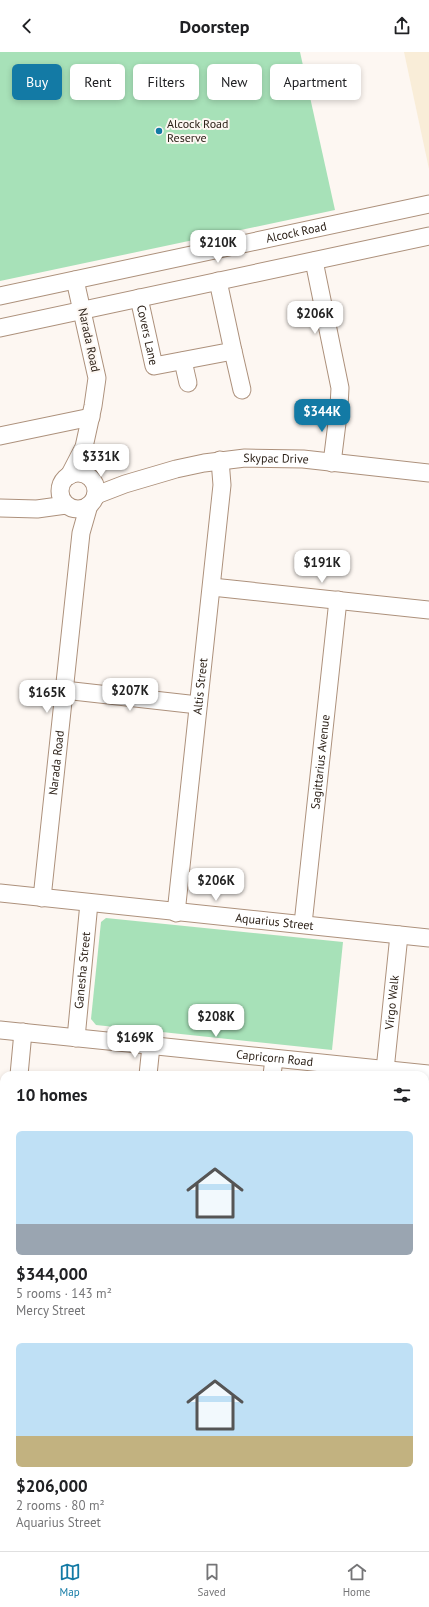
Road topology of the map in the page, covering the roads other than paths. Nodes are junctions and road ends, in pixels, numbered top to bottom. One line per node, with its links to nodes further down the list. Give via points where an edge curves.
1 (429, 204): 4 (street, Alcock Road)
2 (429, 237): 3 (street)
3 (314, 261): 5 (street); 18 (street, via 340,388 340,407)
4 (75, 280): 6 (street, Alcock Road); 8 (street, Narada Road)
5 (218, 281): 7 (street); 10 (street)
6 (0, 296)
7 (139, 298): 8 (street); 11 (street, Covers Lane, via 154,366)
8 (82, 310): 9 (street); 14 (street, Narada Road, via 97,378)
9 (0, 328)
10 (233, 351): 11 (street, Covers Lane); 13 (street)
11 (183, 361): 12 (street)
12 (188, 383)
13 (242, 390)
14 (91, 416): 15 (street); 16 (street, Narada Road)
15 (0, 436)
16 (84, 447): 20 (street, Narada Road); 21 (street, Narada Road)
17 (220, 460): 18 (street, Skypac Drive, via 273,457); 22 (street, Skypac Drive, via 176,469); 28 (street, Altis Street, via 222,485)
18 (332, 463): 19 (street, Skypac Drive)
19 (429, 473)
20 (89, 478): 21 (street, via 78,473); 22 (street, Skypac Drive); 23 (street, via 96,489)
21 (64, 482): 24 (street, via 62,501); 26 (street, via 51,496)
22 (125, 484): 23 (street, Skypac Drive, via 99,494)
23 (92, 501): 24 (street, via 79,509); 27 (street, Narada Road)
24 (68, 506): 26 (street); 27 (street, Narada Road)
25 (0, 508): 26 (street)
26 (17, 508)
27 (81, 533): 31 (street, Narada Road)
28 (212, 586): 29 (street); 32 (street, Altis Street)
29 (338, 600): 30 (street); 37 (street, Sagittarius Avenue)
30 (429, 610)
31 (64, 690): 32 (street); 34 (street, Narada Road)
32 (198, 705): 36 (street, Altis Street)
33 (0, 893): 34 (street, Aquarius Street)
34 (42, 898): 35 (street, Aquarius Street)
35 (89, 903): 36 (street, Aquarius Street); 42 (street, Ganesha Street)
36 (176, 912): 37 (street, Aquarius Street)
37 (303, 924): 39 (street, Aquarius Street)
38 (429, 933): 39 (street, Aquarius Street)
39 (399, 935): 45 (street, Virgo Walk)
40 (0, 1030): 41 (street, Capricorn Road)
41 (23, 1032): 42 (street, Capricorn Road); 46 (street)
42 (76, 1038): 43 (street, Capricorn Road)
43 (151, 1046): 44 (street, Capricorn Road); 47 (street)
44 (273, 1067): 45 (street, Capricorn Road)
45 (385, 1070): 48 (street, Capricorn Road)
46 (19, 1071)
47 (148, 1071)
48 (396, 1071)

